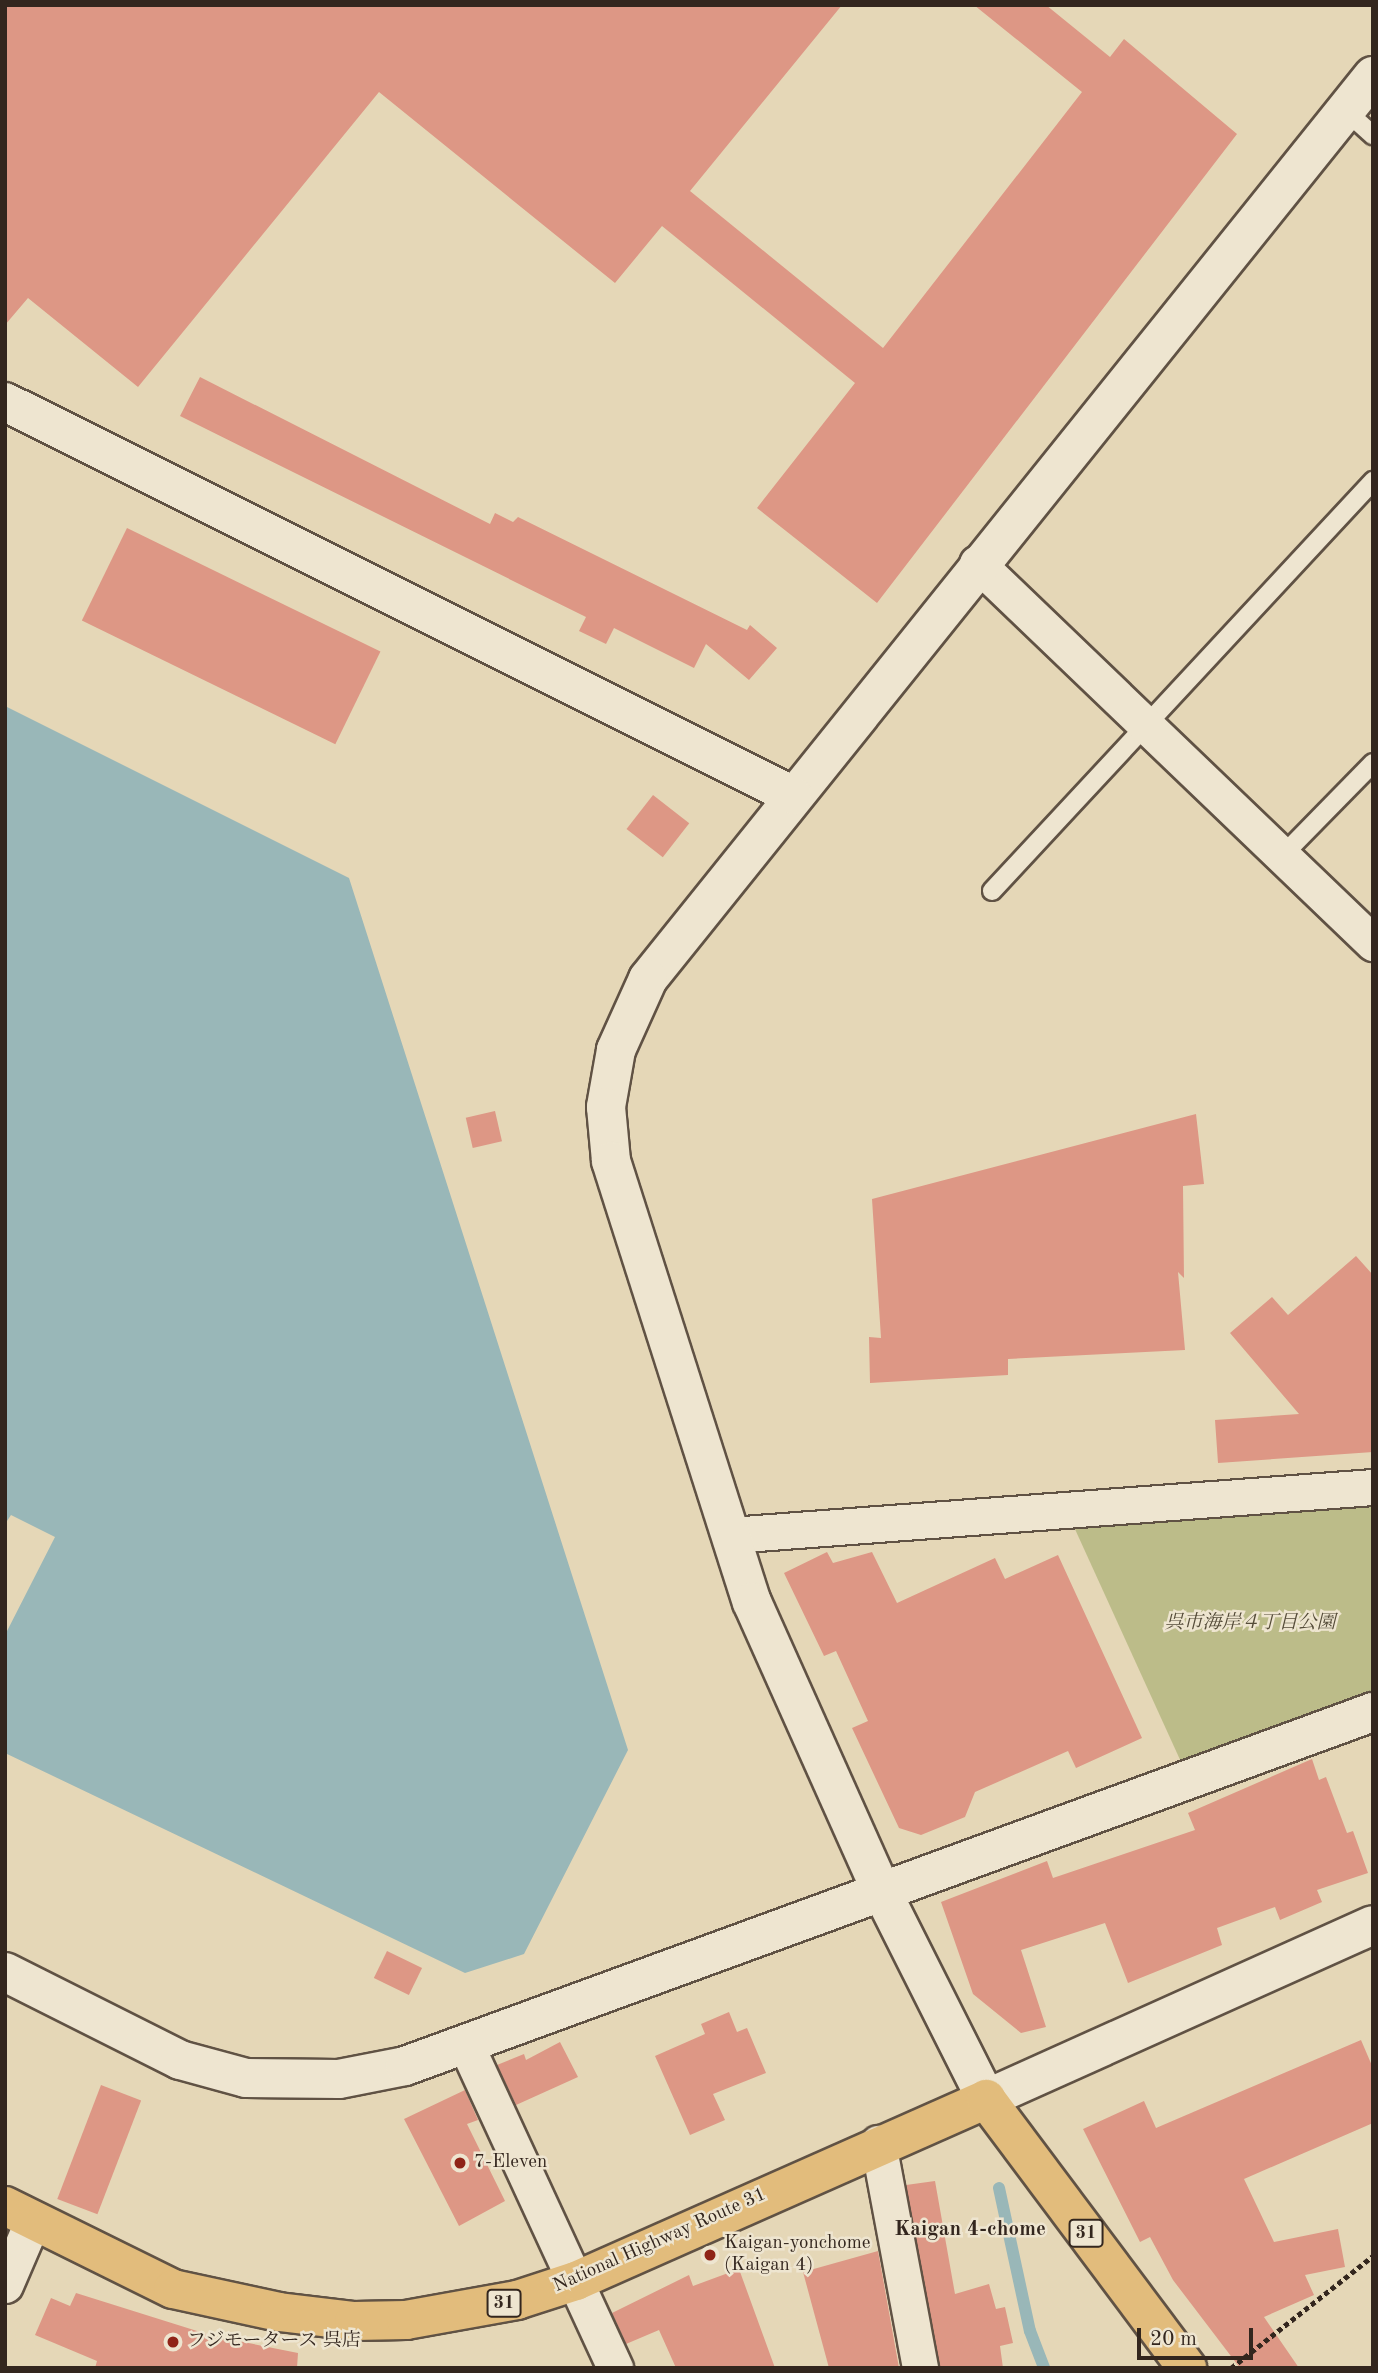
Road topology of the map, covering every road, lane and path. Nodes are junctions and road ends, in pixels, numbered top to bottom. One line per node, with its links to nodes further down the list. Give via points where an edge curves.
1 (1373, 76): 2 (street)
2 (1359, 123): 5 (street)
3 (5, 402): 8 (street)
4 (1373, 481): 6 (lane)
5 (977, 563): 6 (street); 8 (street)
6 (1146, 726): 9 (street); 10 (lane)
7 (1373, 763): 9 (lane)
8 (792, 794): 13 (street, via 648,978 617,1050 606,1107 611,1161)
9 (1282, 856): 11 (street)
10 (992, 891)
11 (1373, 943)
12 (1373, 1487): 13 (street)
13 (730, 1535): 15 (street, via 752,1602)
14 (1373, 1712): 15 (street)
15 (882, 1892): 18 (street); 19 (street)
16 (1373, 1926): 19 (street)
17 (5, 1972): 18 (street, via 180,2060 246,2078 339,2079 405,2066)
18 (466, 2043): 23 (street)
19 (986, 2099): 20 (highway, National Highway Route 31 / 31); 27 (highway, 31)
20 (878, 2143): 23 (highway, National Highway Route 31 / 31); 26 (street)
21 (19, 2213): 23 (highway, National Highway Route 31 / 31, via 173,2289 279,2312 354,2321 464,2311); 24 (street)
22 (1373, 2256): 28 (path)
23 (576, 2281): 25 (street)
24 (5, 2285)
25 (615, 2368)
26 (920, 2368)
27 (1187, 2368)
28 (1231, 2368)

